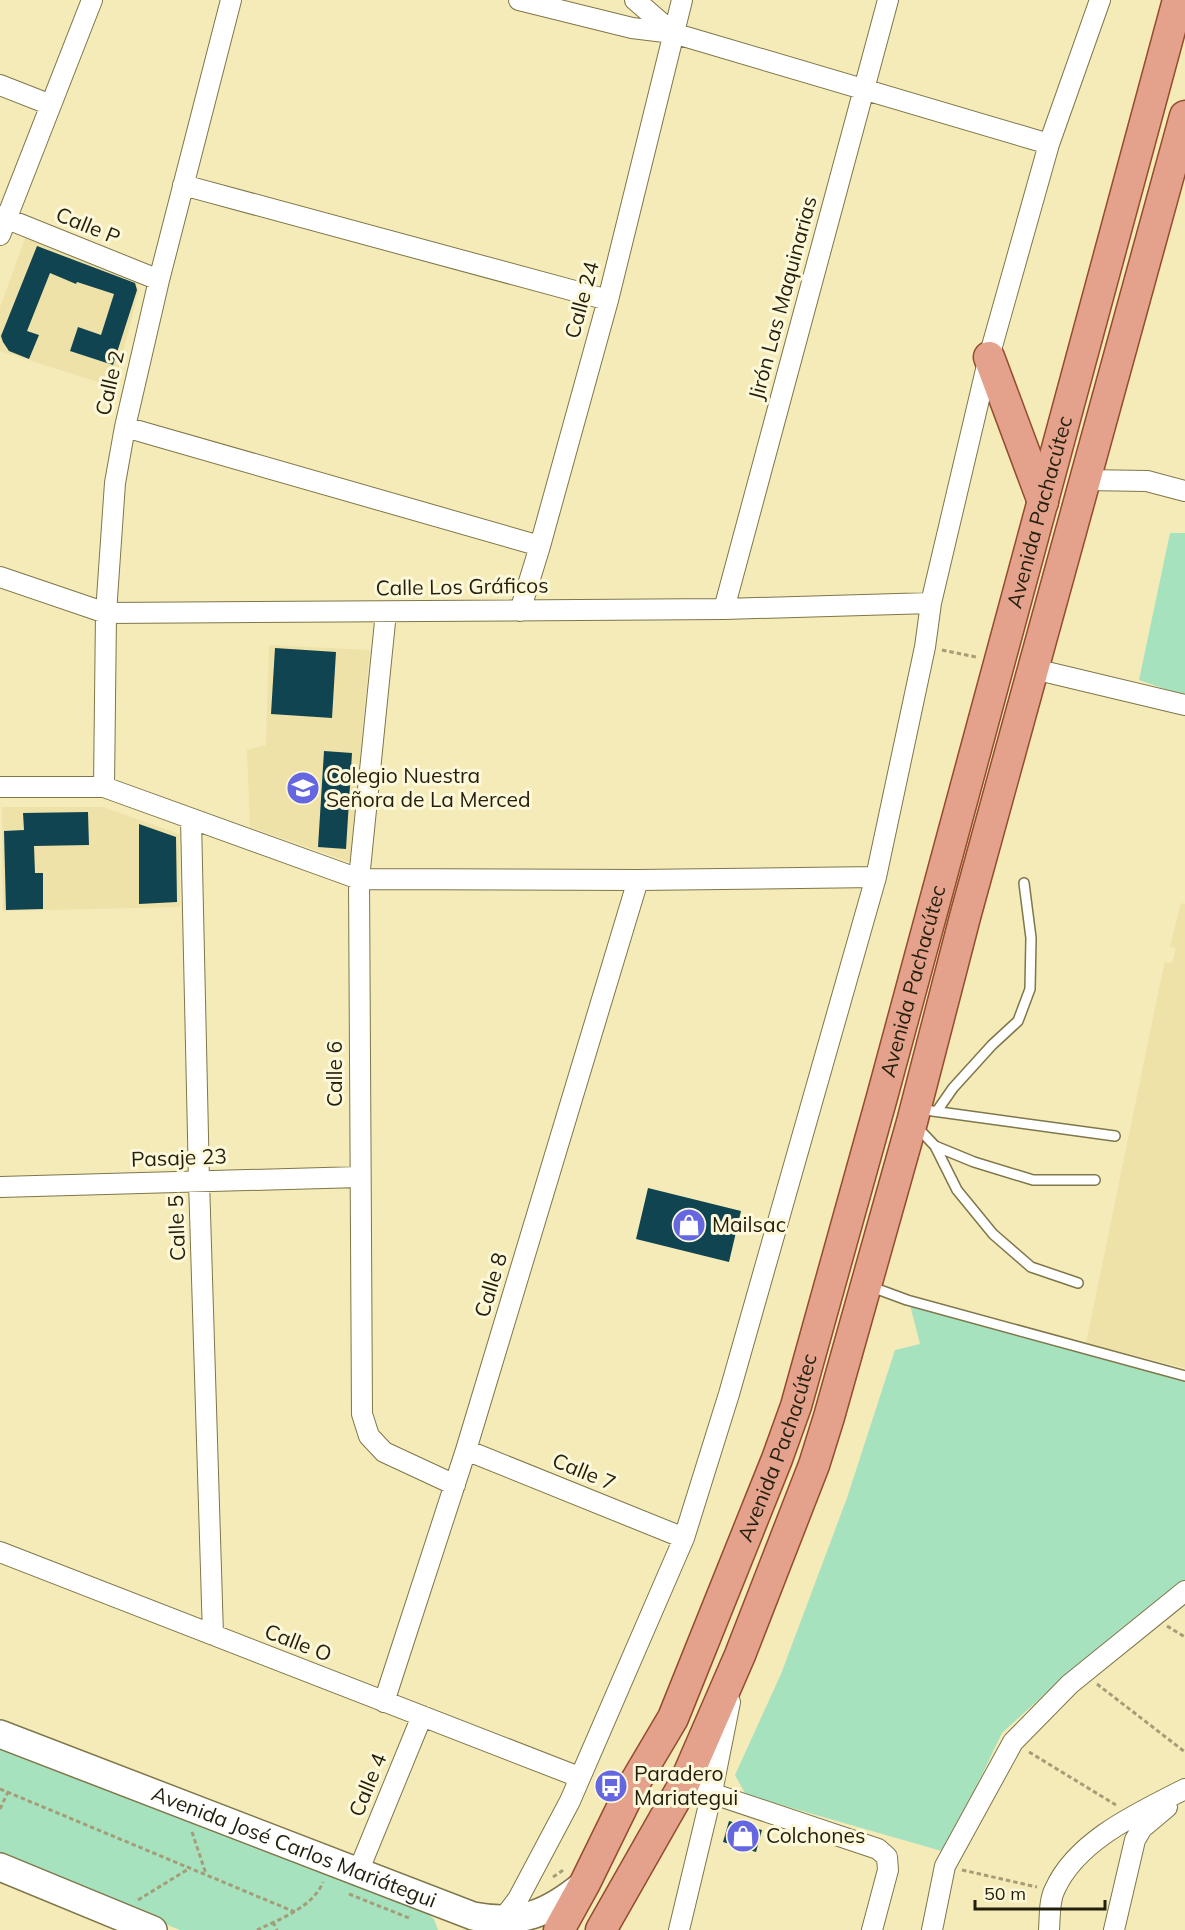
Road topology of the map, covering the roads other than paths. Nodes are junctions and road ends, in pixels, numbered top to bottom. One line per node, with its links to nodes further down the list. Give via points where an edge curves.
1 (80, 0): 13 (street)
2 (92, 0): 13 (street)
3 (231, 0): 16 (street, Calle 2)
4 (519, 0): 10 (street, via 632,28)
5 (635, 0): 10 (street)
6 (682, 0): 10 (street, Calle 24)
7 (888, 0): 12 (street, Jirón Las Maquinarias)
8 (1100, 0): 15 (street)
9 (1178, 0): 24 (main road, Avenida Pachacútec)
10 (673, 33): 12 (street); 19 (street, Calle 24)
11 (0, 85): 13 (street)
12 (864, 89): 15 (street); 28 (street, Jirón Las Maquinarias)
13 (46, 103): 17 (street)
14 (1185, 116): 22 (main road, Avenida Pachacútec)
15 (1049, 144): 20 (street)
16 (183, 185): 18 (street, Calle 2); 19 (street)
17 (2, 219): 18 (street, Calle P)
18 (159, 280): 21 (street, Calle 2)
19 (608, 300): 25 (street, Calle 24)
20 (989, 357): 24 (main road); 27 (street)
21 (124, 427): 25 (street); 31 (street, Calle 2, via 115,483)
22 (1085, 480): 23 (street, via 1147,481); 32 (main road, Avenida Pachacútec)
23 (1185, 491)
24 (1043, 502): 56 (main road, Avenida Pachacútec, via 796,1406)
25 (540, 546): 29 (street, Calle 24)
26 (0, 578): 31 (street, Calle Los Gráficos)
27 (930, 603): 28 (street, Calle Los Gráficos); 37 (street, via 925,647)
28 (724, 609): 29 (street, Calle Los Gráficos)
29 (520, 611): 30 (street, Calle Los Gráficos)
30 (386, 612): 31 (street, Calle Los Gráficos); 38 (street, Calle 6)
31 (106, 613): 35 (street, Calle 2)
32 (1034, 669): 33 (street); 41 (main road, Avenida Pachacútec, via 965,916)
33 (1185, 705)
34 (0, 787): 35 (street)
35 (104, 787): 36 (street)
36 (191, 820): 38 (street); 46 (street, Calle 5)
37 (876, 877): 39 (street); 53 (street, via 733,1382)
38 (359, 879): 39 (street); 44 (street, Calle 6)
39 (638, 880): 51 (street, Calle 8)
40 (1024, 883): 41 (lane, via 1031,938 1030,989 1018,1022)
41 (922, 1114): 42 (lane); 43 (lane); 49 (main road, Avenida Pachacútec)
42 (1115, 1136)
43 (935, 1146): 45 (lane, via 1033,1179); 48 (lane, via 957,1190 993,1234 1031,1267)
44 (359, 1177): 46 (street, Pasaje 23); 52 (street, Calle 6, via 362,1414 369,1436 384,1452)
45 (1095, 1180)
46 (199, 1181): 47 (street, Pasaje 23); 58 (street, Calle 5)
47 (0, 1187)
48 (1078, 1283)
49 (867, 1285): 50 (lane, via 907,1300); 57 (main road, Avenida Pachacútec, via 829,1418)
50 (1185, 1376)
51 (466, 1450): 52 (street, Calle 8); 53 (street, Calle 7)
52 (454, 1485): 59 (street, Calle 8)
53 (684, 1538): 62 (street)
54 (0, 1552): 58 (street, Calle O)
55 (1185, 1592): 74 (street, via 1084,1673 1012,1742 945,1866)
56 (723, 1595): 57 (main road); 67 (main road, Avenida Pachacútec, via 673,1718)
57 (757, 1611): 63 (main road, Avenida Pachacútec)
58 (213, 1635): 59 (street, Calle O)
59 (384, 1702): 60 (street, Calle O)
60 (422, 1716): 62 (street, Calle O); 66 (street, Calle 4)
61 (0, 1734): 66 (street, Avenida José Carlos Mariátegui)
62 (579, 1778): 68 (street, via 518,1899)
63 (698, 1788): 69 (street); 72 (main road, Avenida Pachacútec); 73 (street, via 878,1849 887,1857 888,1870)
64 (1185, 1790): 75 (street, via 1133,1816 1091,1845 1068,1868 1054,1891); 76 (street, via 1142,1828 1135,1840)
65 (0, 1867): 70 (street)
66 (358, 1872): 68 (street, Avenida José Carlos Mariátegui, via 473,1916)
67 (585, 1883): 68 (street, Avenida José Carlos Mariátegui, via 549,1908 530,1916); 71 (main road, Avenida Pachacútec)
68 (502, 1920)
69 (682, 1929)
70 (153, 1930)
71 (559, 1930)
72 (601, 1930)
73 (872, 1930)
74 (932, 1930)
75 (1049, 1930)
76 (1114, 1930)

